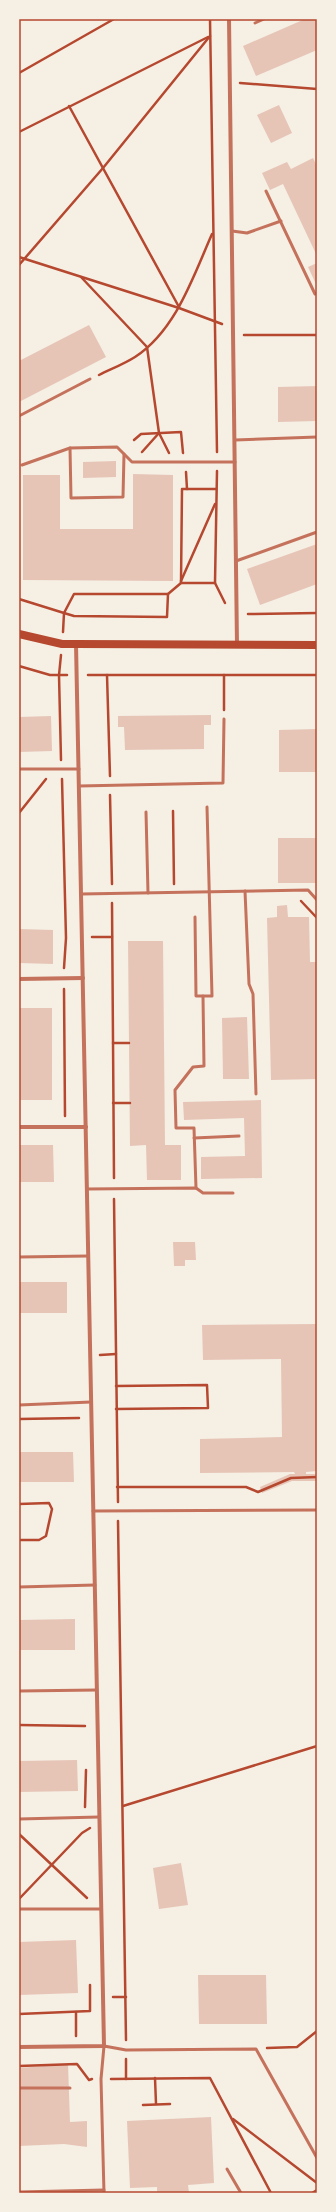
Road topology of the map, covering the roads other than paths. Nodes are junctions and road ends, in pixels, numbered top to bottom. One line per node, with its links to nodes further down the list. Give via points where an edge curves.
1 (229, 19): 6 (street)
2 (264, 19): 3 (lane)
3 (254, 23)
4 (266, 191): 5 (lane)
5 (281, 221): 6 (lane, via 248,233); 7 (lane)
6 (232, 231): 11 (street)
7 (315, 294)
8 (90, 379): 9 (lane)
9 (19, 416)
10 (317, 437): 11 (lane)
11 (235, 440): 14 (street)
12 (70, 448): 13 (lane, via 117,447); 13 (lane, via 71,498 123,498); 15 (lane)
13 (124, 454): 14 (lane, via 132,462)
14 (235, 462): 17 (street)
15 (22, 465)
16 (317, 532): 17 (lane)
17 (236, 561): 20 (street)
18 (19, 634): 19 (main road, via 62,644)
19 (76, 644): 20 (main road); 24 (street)
20 (237, 645): 21 (main road)
21 (317, 645)
22 (224, 718): 25 (lane, via 224,783)
23 (19, 769): 24 (lane)
24 (79, 769): 25 (street)
25 (79, 786): 31 (street)
26 (207, 807): 30 (lane)
27 (146, 812): 29 (lane)
28 (245, 891): 30 (lane); 32 (lane, via 308,890); 37 (lane, via 249,984 253,994)
29 (148, 892): 30 (lane); 31 (lane)
30 (211, 892): 36 (lane, via 212,996)
31 (81, 894): 34 (street)
32 (317, 900)
33 (195, 917): 36 (lane, via 196,996)
34 (83, 978): 35 (street); 38 (street)
35 (19, 979)
36 (203, 996): 41 (lane, via 204,1066 192,1067 175,1090 176,1128 194,1128)
37 (256, 1094)
38 (86, 1127): 39 (street); 43 (street)
39 (19, 1128)
40 (239, 1136): 41 (lane)
41 (194, 1138): 42 (lane)
42 (196, 1188): 43 (lane); 44 (lane, via 203,1194)
43 (87, 1189): 45 (street)
44 (233, 1193)
45 (88, 1256): 46 (lane); 47 (street)
46 (19, 1257)
47 (91, 1402): 48 (lane); 50 (street)
48 (19, 1405)
49 (317, 1510): 50 (lane)
50 (94, 1511): 51 (street)
51 (95, 1585): 52 (lane); 53 (street)
52 (19, 1587)
53 (97, 1690): 54 (lane); 55 (street)
54 (19, 1691)
55 (100, 1817): 56 (lane); 58 (street)
56 (19, 1819)
57 (19, 1909): 58 (lane)
58 (101, 1909): 59 (street)
59 (104, 2046): 60 (street); 63 (lane, via 126,2050 256,2049); 65 (lane, via 101,2079)
60 (19, 2047)
61 (19, 2088): 62 (lane)
62 (70, 2088)
63 (317, 2158)
64 (227, 2169): 67 (lane)
65 (104, 2191): 66 (lane)
66 (19, 2192)
67 (241, 2193)

